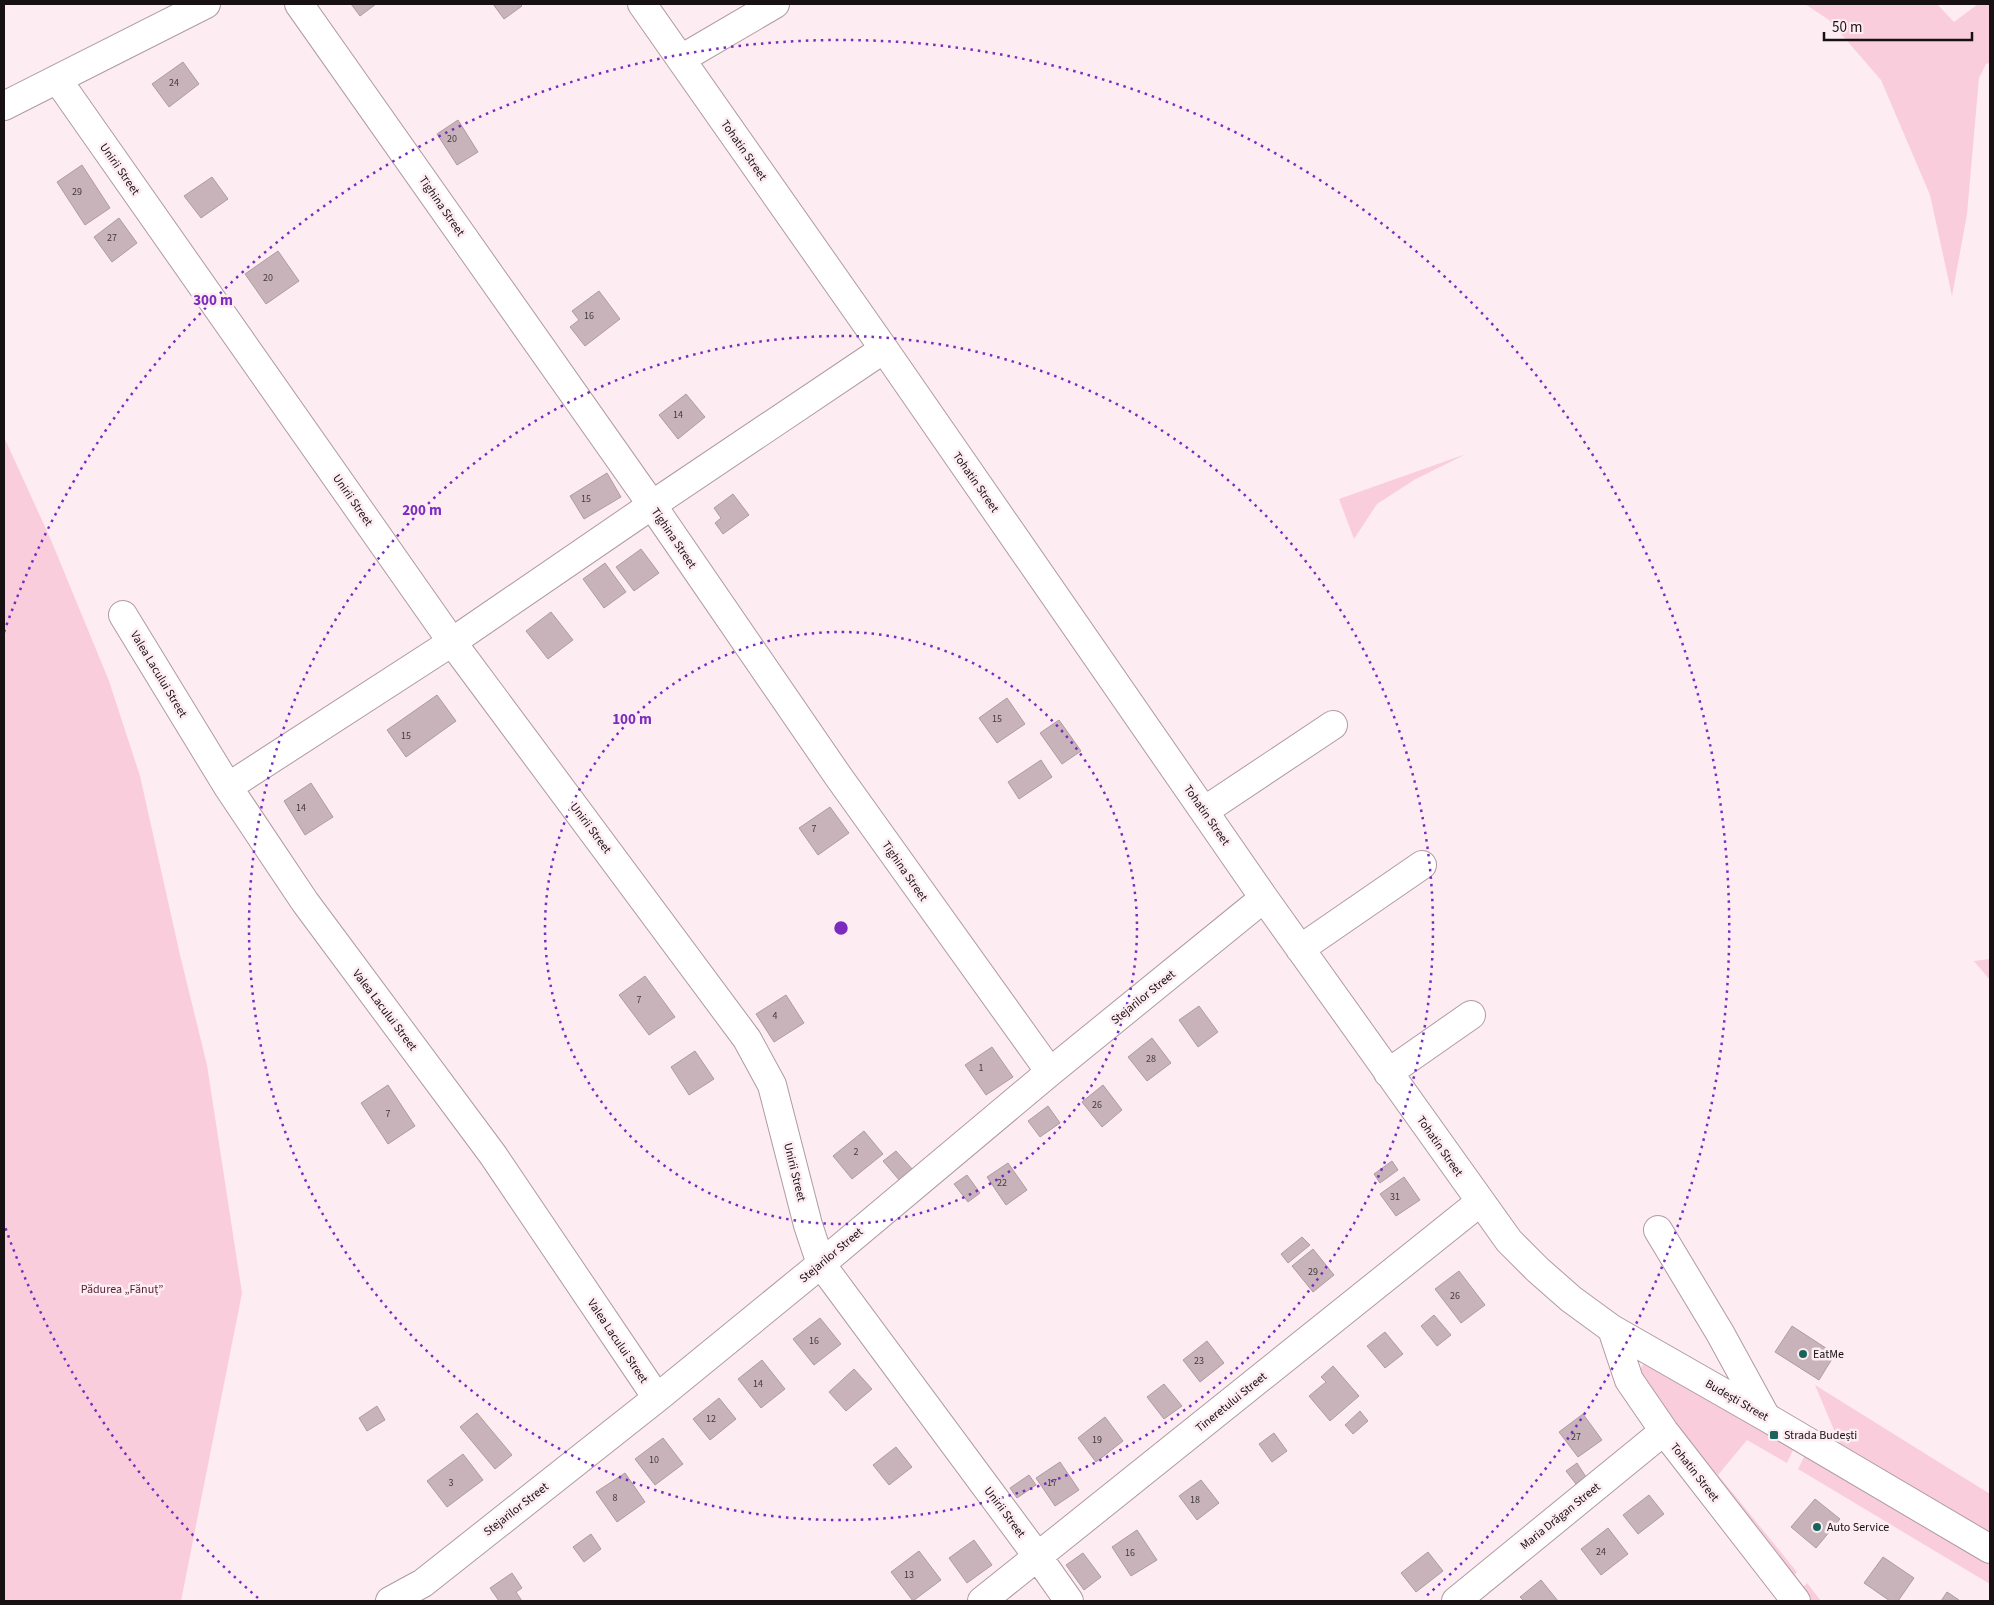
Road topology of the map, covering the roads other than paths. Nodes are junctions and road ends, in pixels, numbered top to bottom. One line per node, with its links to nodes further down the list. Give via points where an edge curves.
1 (206, 4): 6 (street)
2 (299, 4): 9 (street, Tighina Street)
3 (642, 4): 5 (street, Tohatin Street)
4 (775, 4): 5 (street)
5 (681, 60): 8 (street, Tohatin Street)
6 (57, 79): 7 (street); 11 (street, Unirii Street)
7 (4, 106)
8 (884, 349): 9 (street); 14 (street, Tohatin Street)
9 (652, 505): 11 (street); 19 (street, Tighina Street, via 838,776)
10 (123, 615): 13 (street, Valea Lacului Street)
11 (452, 642): 13 (street); 23 (street, Unirii Street, via 747,1039 772,1085)
12 (1332, 725): 14 (street)
13 (228, 787): 25 (street, Valea Lacului Street, via 305,902 493,1155)
14 (1204, 812): 16 (street, Tohatin Street)
15 (1422, 865): 17 (street)
16 (1264, 898): 17 (street, Tohatin Street); 19 (street, Stejarilor Street)
17 (1300, 949): 20 (street, Tohatin Street)
18 (1471, 1015): 20 (street)
19 (1050, 1072): 23 (street, Stejarilor Street)
20 (1388, 1073): 21 (street, Tohatin Street)
21 (1480, 1202): 24 (street, Tohatin Street, via 1509,1241 1538,1270); 29 (street, Tineretului Street)
22 (1658, 1230): 26 (street)
23 (821, 1264): 25 (street, Stejarilor Street); 29 (street, Unirii Street)
24 (1612, 1329): 26 (street, Budești Street); 27 (street, Tohatin Street, via 1629,1380)
25 (657, 1398): 30 (street, Stejarilor Street, via 423,1583)
26 (1766, 1417): 28 (street, Budești Street)
27 (1664, 1431): 33 (street, Maria Drăgan Street); 34 (street, Tohatin Street)
28 (1990, 1549)
29 (1038, 1557): 31 (street, Tineretului Street); 32 (street, Unirii Street)
30 (394, 1600)
31 (982, 1601)
32 (1069, 1601)
33 (1456, 1601)
34 (1796, 1601)

